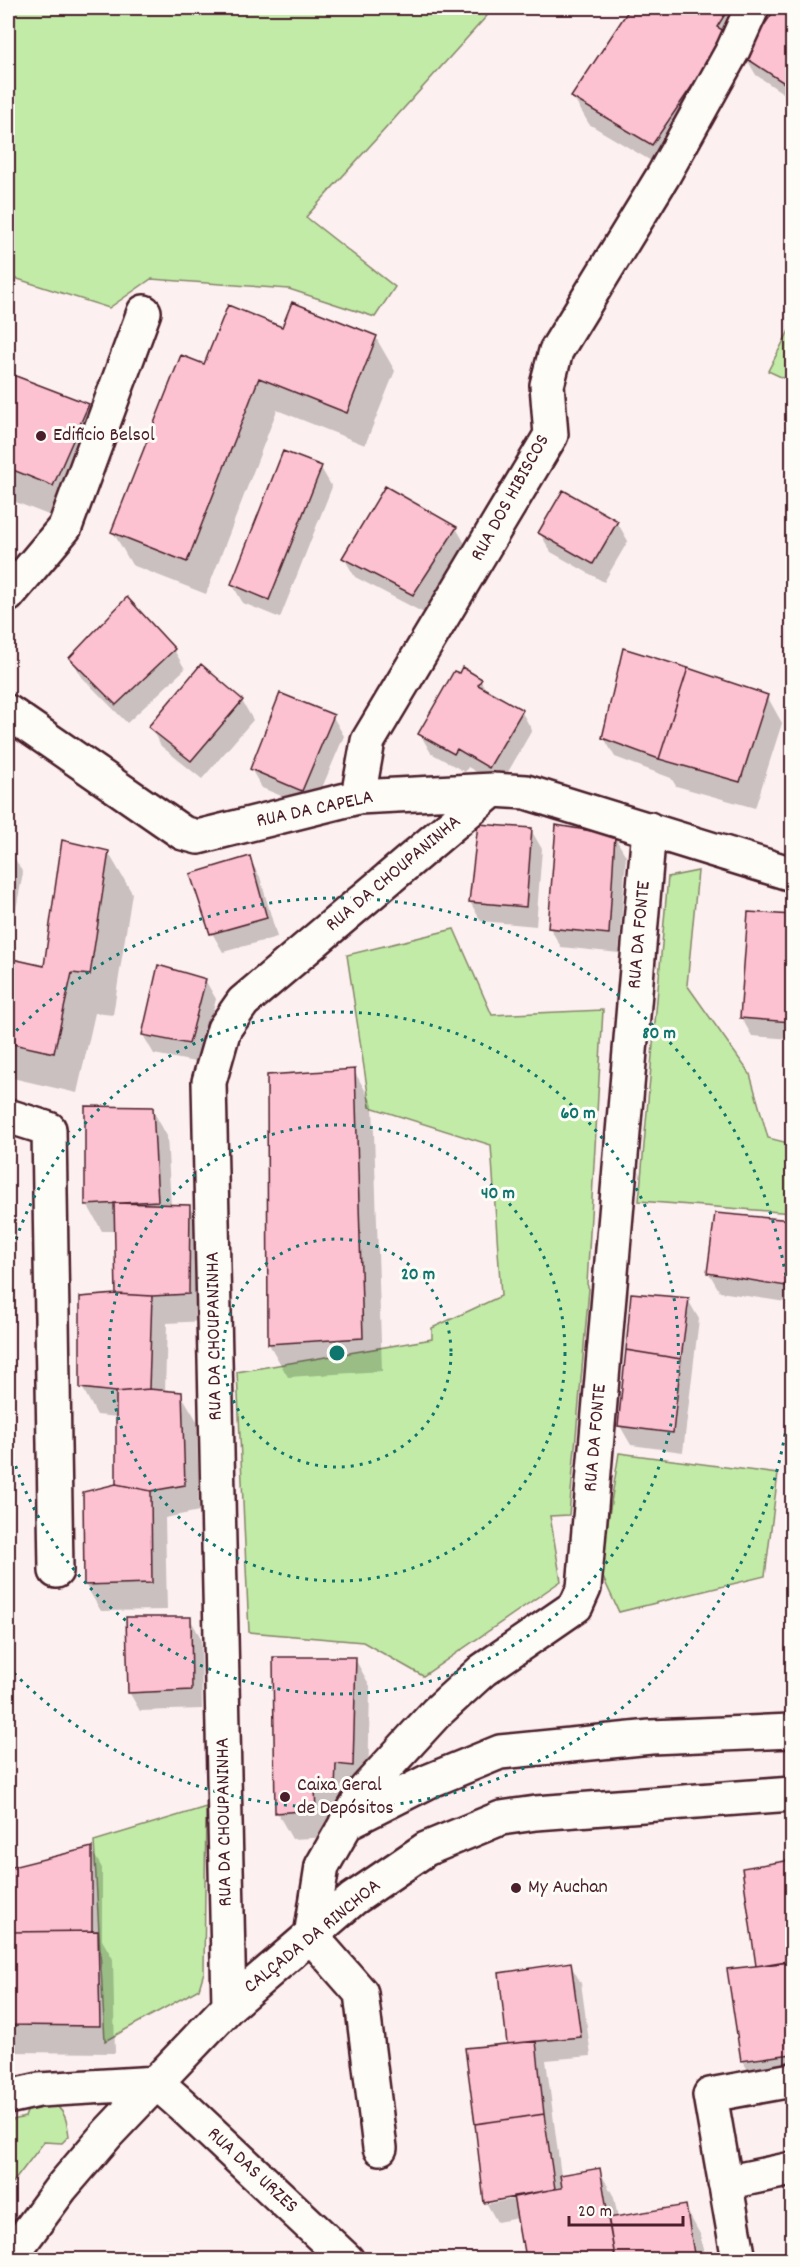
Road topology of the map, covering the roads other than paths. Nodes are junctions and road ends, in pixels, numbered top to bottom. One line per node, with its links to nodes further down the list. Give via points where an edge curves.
1 (752, 8): 6 (street, RUA DOS HIBISCOS, via 663,176 556,351 547,386 551,435 368,741)
2 (144, 312): 3 (street, via 65,527)
3 (8, 595)
4 (8, 712): 6 (street, RUA DA CAPELA, via 183,833 198,837)
5 (493, 790): 6 (street, RUA DA CAPELA); 7 (street, RUA DA CAPELA, via 526,792); 15 (street, RUA DA CHOUPANINHA, via 243,1002 224,1029 209,1082)
6 (358, 796)
7 (649, 830): 8 (street, RUA DA CAPELA); 13 (street, RUA DA FONTE, via 584,1588 576,1606 483,1670 436,1713 366,1789)
8 (792, 874)
9 (8, 1116): 10 (street, via 49,1129)
10 (56, 1571)
11 (792, 1731): 13 (street, via 651,1737 500,1752 429,1781)
12 (792, 1794): 14 (street, CALÇADA DA RINCHOA, via 501,1818 426,1849 353,1899)
13 (346, 1823): 14 (street, RUA DA FONTE, via 322,1866)
14 (311, 1936): 15 (street, CALÇADA DA RINCHOA); 19 (street, via 361,1993)
15 (229, 2006): 17 (street, CALÇADA DA RINCHOA)
16 (792, 2080): 21 (street, via 710,2095)
17 (157, 2084): 18 (street, via 39,2090); 22 (street, CALÇADA DA RINCHOA, via 108,2133); 23 (street, RUA DAS URZES)
18 (8, 2097)
19 (380, 2148)
20 (792, 2169): 21 (street)
21 (725, 2183): 24 (street)
22 (8, 2259)
23 (347, 2259)
24 (739, 2259)

